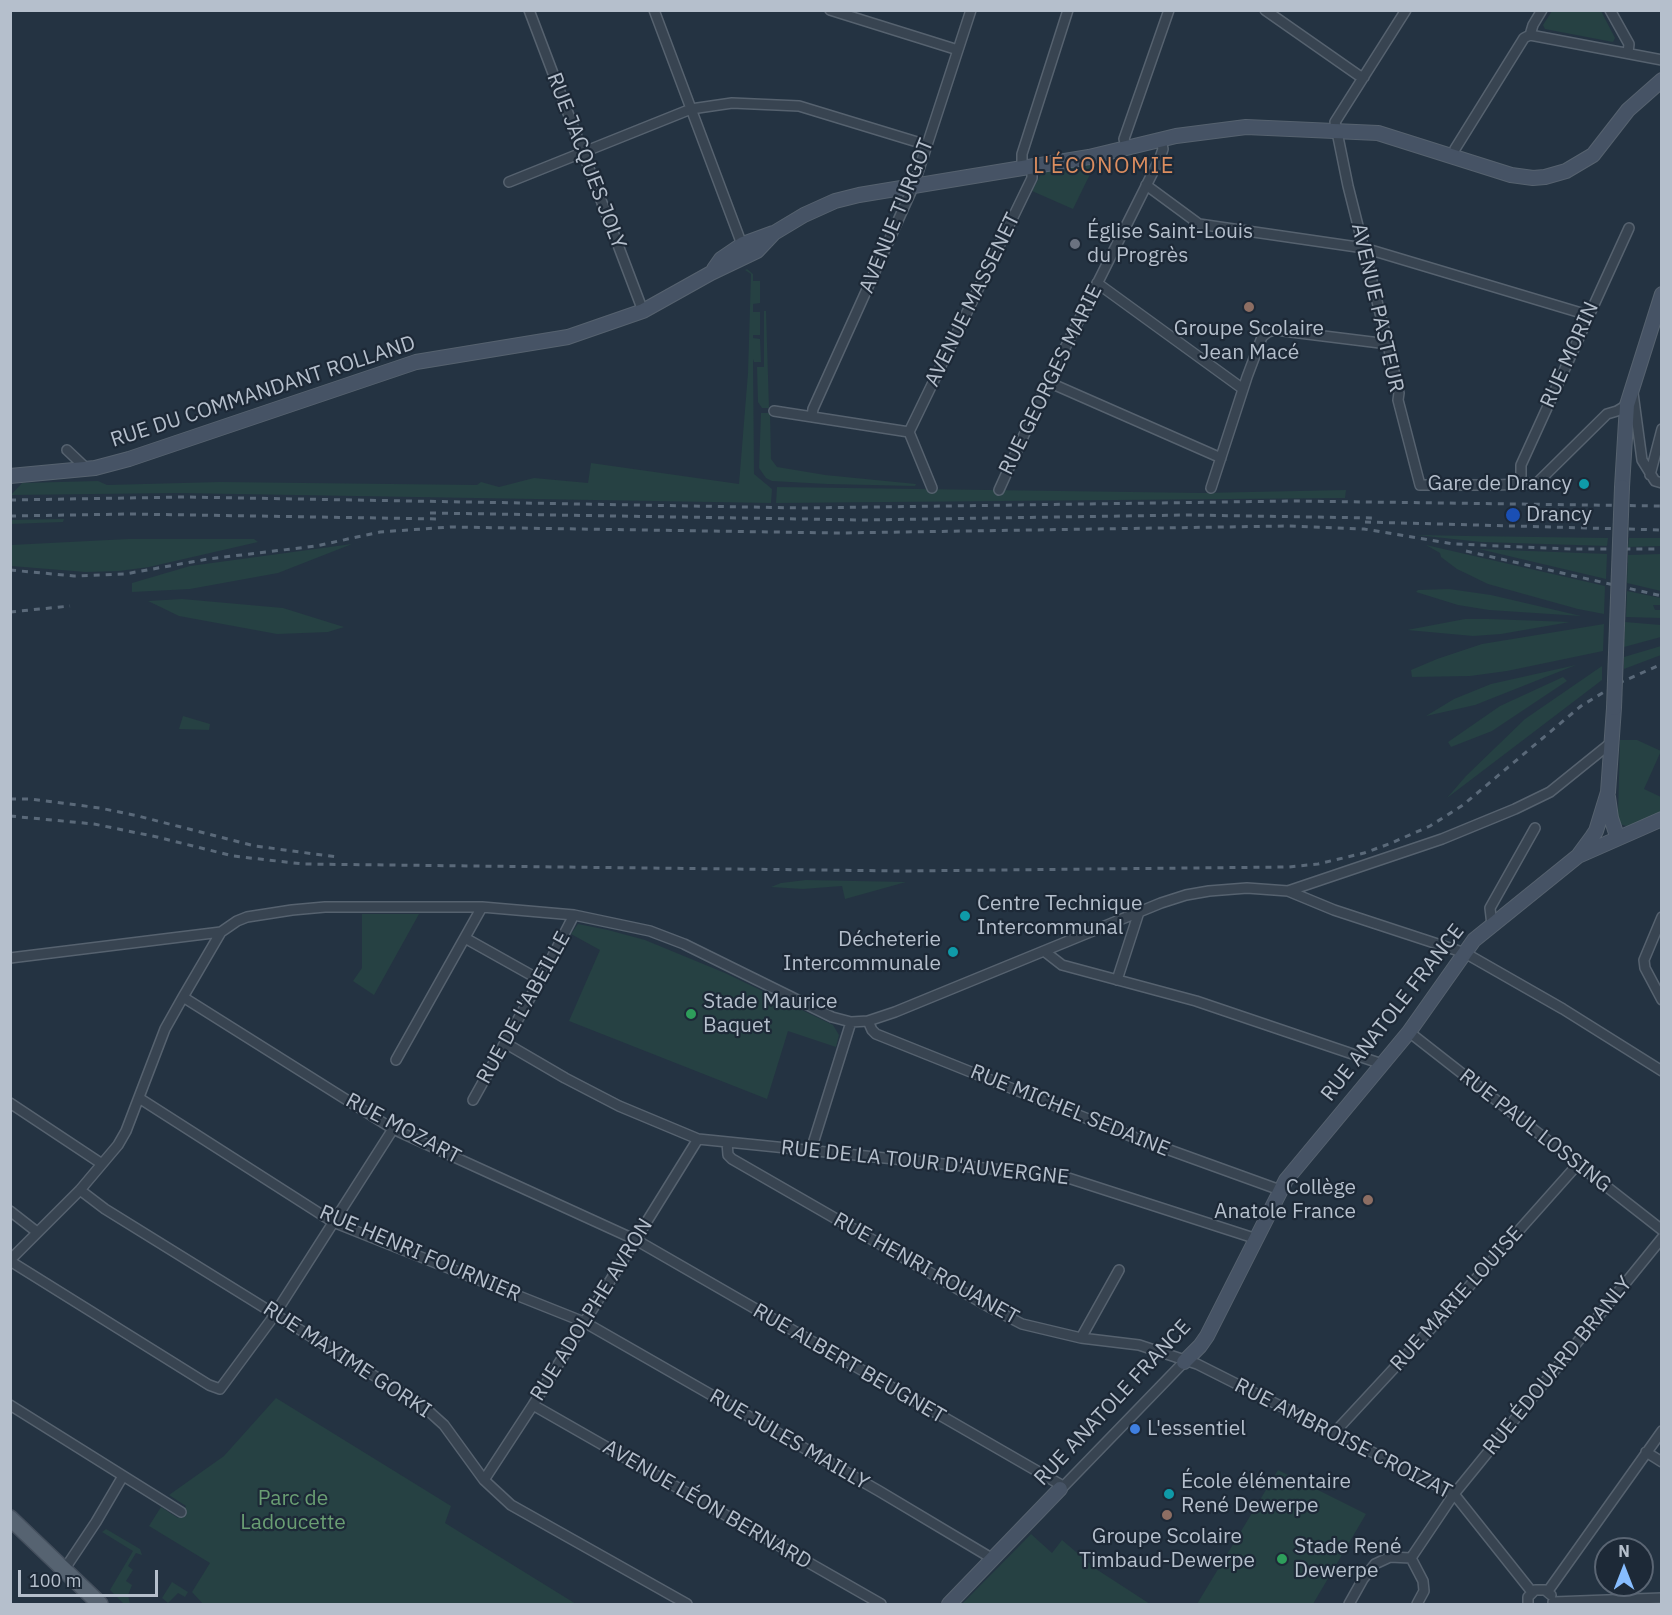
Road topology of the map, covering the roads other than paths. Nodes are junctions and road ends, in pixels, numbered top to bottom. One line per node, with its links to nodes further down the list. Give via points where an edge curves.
1 (529, 10): 22 (street, RUE JACQUES JOLY)
2 (654, 10): 17 (street)
3 (830, 10): 12 (street)
4 (971, 10): 12 (street, AVENUE TURGOT)
5 (1068, 10): 24 (street, AVENUE MASSENET, via 1022,154)
6 (1169, 10): 21 (street, via 1124,139)
7 (1265, 10): 15 (street)
8 (1406, 10): 15 (street)
9 (1542, 10): 11 (street)
10 (1610, 10): 13 (street, via 1629,44)
11 (1530, 35): 13 (street); 23 (street, via 1524,38)
12 (958, 50): 20 (street, AVENUE TURGOT)
13 (1628, 53): 14 (street)
14 (1662, 60)
15 (1364, 77): 18 (street, via 1335,122)
16 (1662, 80): 23 (street, RUE DU COMMANDANT ROLLAND, via 1628,110 1593,155 1560,173 1523,177)
17 (691, 109): 20 (street, via 732,103 798,106); 22 (street); 30 (street)
18 (1337, 132): 19 (street, RUE DU COMMANDANT ROLLAND, via 1246,127); 23 (street, RUE DU COMMANDANT ROLLAND, via 1386,135); 29 (street, AVENUE PASTEUR)
19 (1161, 140): 21 (street, RUE DU COMMANDANT ROLLAND); 27 (street, RUE GEORGES MARIE, via 1163,149)
20 (927, 145): 26 (street, AVENUE TURGOT)
21 (1127, 149): 24 (street, RUE DU COMMANDANT ROLLAND)
22 (583, 151): 25 (street); 33 (street, RUE JACQUES JOLY)
23 (1453, 157)
24 (1027, 167): 26 (street, RUE DU COMMANDANT ROLLAND); 43 (street, AVENUE MASSENET, via 1032,178)
25 (510, 182)
26 (914, 185): 30 (street, RUE DU COMMANDANT ROLLAND, via 835,201); 41 (street, AVENUE TURGOT)
27 (1146, 185): 29 (street, via 1198,224); 31 (street, RUE GEORGES MARIE)
28 (1629, 228): 34 (street, RUE MORIN)
29 (1364, 248): 34 (street); 35 (street, AVENUE PASTEUR)
30 (745, 250): 33 (street, RUE DU COMMANDANT ROLLAND)
31 (1098, 283): 36 (street, RUE GEORGES MARIE); 38 (street)
32 (1662, 294): 37 (street, RUE ANATOLE FRANCE)
33 (643, 311): 46 (street, RUE DU COMMANDANT ROLLAND, via 568,337 416,362 135,457)
34 (1588, 315): 50 (street, RUE MORIN, via 1521,465)
35 (1387, 341): 38 (street, via 1268,332 1262,337); 50 (street, AVENUE PASTEUR, via 1420,485)
36 (1048, 382): 45 (street); 53 (street, RUE GEORGES MARIE)
37 (1632, 388): 39 (street, RUE ANATOLE FRANCE); 47 (street, via 1642,460)
38 (1243, 389): 45 (street)
39 (1627, 405): 50 (street, via 1607,414 1537,483); 54 (street, RUE ANATOLE FRANCE, bridge)
40 (774, 411): 41 (street)
41 (812, 417): 43 (street)
42 (1662, 429): 47 (street)
43 (909, 432): 51 (street)
44 (67, 450): 46 (street)
45 (1221, 458): 52 (street)
46 (87, 469): 48 (street, RUE DU COMMANDANT ROLLAND)
47 (1650, 475): 49 (street)
48 (10, 476)
49 (1662, 483)
50 (1521, 484)
51 (932, 488)
52 (1211, 488)
53 (999, 490)
54 (1612, 742): 55 (street, RUE ANATOLE FRANCE); 62 (street, via 1550,792 1515,809 1442,839)
55 (1608, 792): 58 (street, RUE ANATOLE FRANCE); 59 (street, via 1611,818)
56 (1662, 819): 59 (street)
57 (1535, 828): 67 (street, via 1490,908)
58 (1596, 831): 59 (street); 60 (street); 61 (street, RUE ANATOLE FRANCE)
59 (1620, 834): 60 (street)
60 (1602, 846): 61 (street)
61 (1578, 856): 67 (street, RUE ANATOLE FRANCE)
62 (1288, 891): 64 (street, via 1209,891); 71 (street)
63 (482, 907): 65 (street); 68 (street, via 292,910 247,917); 69 (street)
64 (1139, 912): 70 (street); 74 (street)
65 (574, 915): 73 (street, RUE DE L'ABEILLE); 78 (street, via 650,931 684,944 832,1017)
66 (1662, 917): 76 (street, via 1644,960)
67 (1492, 925): 71 (street, RUE ANATOLE FRANCE)
68 (221, 932): 72 (street); 75 (street)
69 (465, 938): 73 (street); 81 (street)
70 (1044, 951): 74 (street, via 1062,965); 77 (street)
71 (1465, 953): 79 (street, RUE ANATOLE FRANCE); 83 (street)
72 (10, 957)
73 (540, 980): 80 (street, RUE DE L'ABEILLE)
74 (1117, 980): 82 (street, via 1196,1001)
75 (183, 997): 84 (street, via 165,1029); 87 (street, RUE MOZART)
76 (1662, 1000)
77 (868, 1021): 78 (street); 94 (street, RUE MICHEL SEDAINE, via 876,1034 1128,1135)
78 (851, 1022): 90 (street)
79 (1409, 1032): 82 (street, RUE ANATOLE FRANCE); 92 (street, RUE PAUL LOSSING)
80 (505, 1043): 85 (street, RUE DE L'ABEILLE); 88 (street, RUE DE LA TOUR D'AUVERGNE, via 619,1106)
81 (396, 1060)
82 (1382, 1064): 94 (street, RUE ANATOLE FRANCE)
83 (1662, 1071)
84 (139, 1098): 91 (street, via 123,1137); 96 (street, RUE HENRI FOURNIER)
85 (473, 1100)
86 (10, 1103): 91 (street)
87 (393, 1129): 96 (street); 101 (street, RUE MOZART)
88 (698, 1139): 89 (street, RUE DE LA TOUR D'AUVERGNE); 101 (street, RUE ADOLPHE AVRON)
89 (727, 1142): 90 (street, RUE DE LA TOUR D'AUVERGNE); 106 (street, RUE HENRI ROUANET, via 732,1159 991,1308 1022,1324)
90 (810, 1150): 100 (street, RUE DE LA TOUR D'AUVERGNE, via 1062,1176)
91 (102, 1164): 93 (street)
92 (1578, 1164): 97 (street, RUE PAUL LOSSING); 111 (street, RUE MARIE LOUISE)
93 (80, 1190): 98 (street); 104 (street, RUE MAXIME GORKI)
94 (1280, 1190): 100 (street, RUE ANATOLE FRANCE)
95 (10, 1210): 98 (street)
96 (333, 1222): 104 (street); 105 (street, RUE HENRI FOURNIER)
97 (1662, 1230)
98 (37, 1232): 102 (street)
99 (1662, 1238): 117 (street, RUE ÉDOUARD BRANLY)
100 (1257, 1239): 107 (street, RUE ANATOLE FRANCE, via 1207,1336)
101 (636, 1240): 105 (street, RUE ADOLPHE AVRON); 116 (street, RUE ALBERT BEUGNET)
102 (10, 1261): 104 (street, via 216,1389 223,1387)
103 (1119, 1270): 106 (street)
104 (274, 1314): 115 (street, RUE MAXIME GORKI, via 434,1414)
105 (584, 1322): 109 (street, RUE ADOLPHE AVRON); 121 (street, RUE JULES MAILLY)
106 (1081, 1338): 107 (street, RUE HENRI ROUANET, via 1139,1345)
107 (1184, 1362): 111 (street, RUE AMBROISE CROIZAT, via 1197,1364); 116 (street, RUE ANATOLE FRANCE)
108 (10, 1405): 114 (street)
109 (533, 1405): 115 (street, RUE ADOLPHE AVRON); 129 (street, AVENUE LÉON BERNARD)
110 (1662, 1431): 112 (street)
111 (1334, 1434): 117 (street, RUE AMBROISE CROIZAT)
112 (1646, 1452): 113 (street); 124 (street)
113 (1662, 1462)
114 (123, 1476): 118 (street); 122 (street)
115 (484, 1480): 128 (street, RUE MAXIME GORKI, via 511,1505)
116 (1062, 1488): 121 (street, RUE ANATOLE FRANCE)
117 (1454, 1494): 120 (street, RUE ÉDOUARD BRANLY); 123 (street, RUE AMBROISE CROIZAT)
118 (181, 1512)
119 (10, 1518): 122 (main road)
120 (1411, 1558): 131 (street, via 1390,1557 1375,1564); 132 (street, via 1423,1581 1424,1591)
121 (993, 1559): 130 (street, RUE ANATOLE FRANCE)
122 (64, 1570): 127 (main road)
123 (1532, 1592): 124 (street); 133 (street)
124 (1548, 1592): 126 (street)
125 (1662, 1598): 126 (street)
126 (1553, 1604)
127 (100, 1605)
128 (687, 1605)
129 (881, 1605)
130 (949, 1605)
131 (1349, 1605)
132 (1417, 1605)
133 (1528, 1605)

